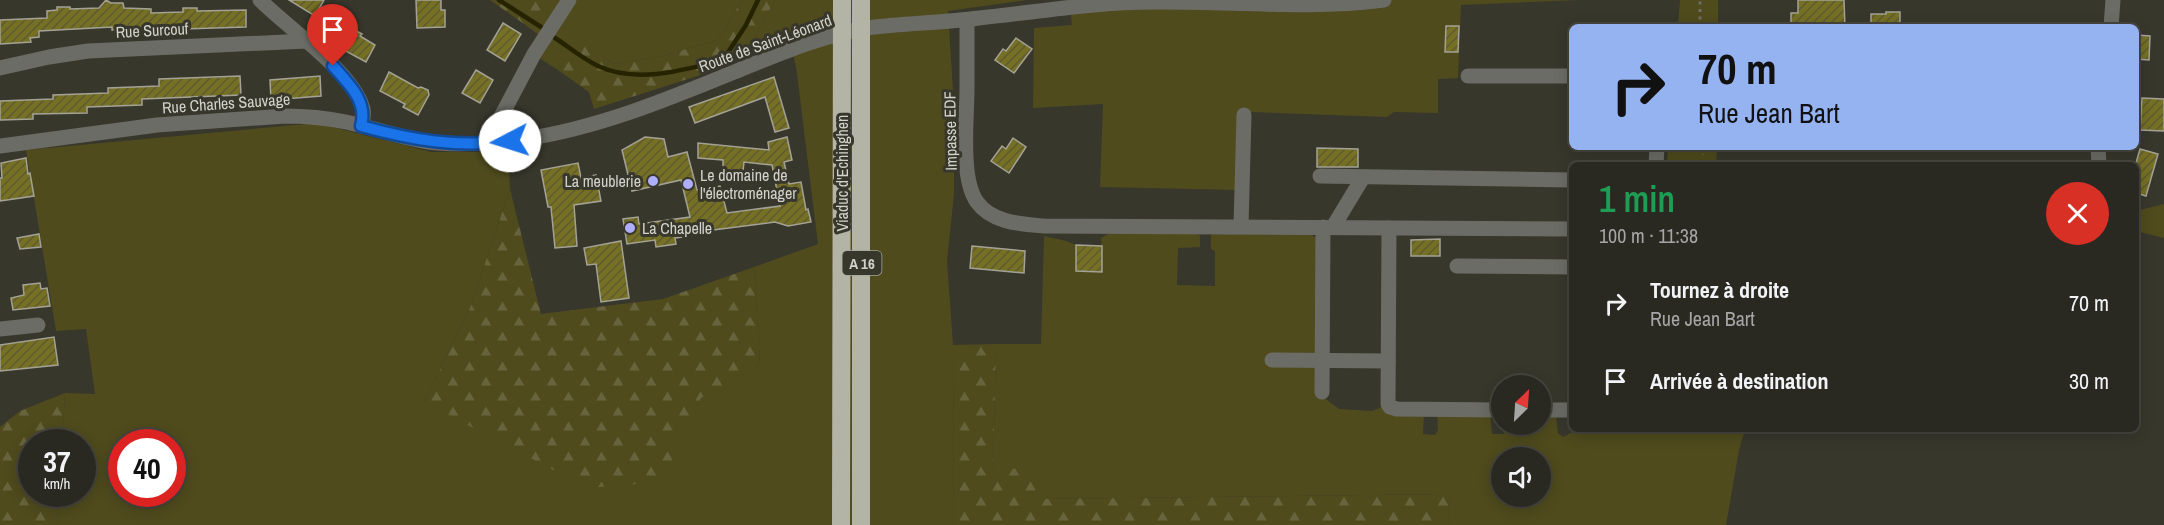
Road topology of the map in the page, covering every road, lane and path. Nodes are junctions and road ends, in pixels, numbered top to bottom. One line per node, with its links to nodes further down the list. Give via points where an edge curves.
1 (260, 0): 11 (street)
2 (569, 0): 18 (street, via 534,54)
3 (842, 0): 40 (highway, Viaduc d'Echinghen / A 16, bridge)
4 (861, 0): 41 (highway, Viaduc d'Echinghen / A 16, bridge)
5 (1384, 0): 8 (street, Route de Saint-Léonard, via 1299,6 1126,2)
6 (1700, 0): 9 (path)
7 (2113, 0): 10 (street)
8 (967, 20): 17 (street, Route de Saint-Léonard, via 845,33 786,51 620,116); 25 (street, Impasse EDF, via 968,182 976,201 987,212 1017,224 1044,226)
9 (1700, 24)
10 (2111, 24)
11 (307, 41): 12 (street, Rue Surcouf, via 88,51); 16 (street, via 357,95 364,112)
12 (0, 68)
13 (1468, 76): 14 (street)
14 (1569, 76)
15 (1244, 115): 25 (street)
16 (361, 126): 18 (street, Rue Charles Sauvage, via 436,143); 19 (street, Rue Charles Sauvage, via 304,116 253,117)
17 (525, 139): 18 (street, Rue Charles Sauvage)
18 (487, 142)
19 (0, 146)
20 (1703, 150): 21 (path)
21 (1704, 155)
22 (1320, 176): 23 (street)
23 (1362, 178): 24 (street); 26 (street)
24 (1569, 180)
25 (1241, 226): 26 (street, Impasse EDF)
26 (1328, 227): 27 (street, Impasse EDF); 34 (street)
27 (1389, 228): 28 (street, Impasse EDF); 35 (street)
28 (1569, 229)
29 (1457, 266): 30 (street)
30 (1569, 267)
31 (38, 325): 32 (street)
32 (0, 329)
33 (1272, 360): 34 (street)
34 (1322, 360): 35 (street); 36 (street)
35 (1388, 361): 37 (street, via 1390,407)
36 (1322, 392)
37 (1491, 410)
38 (1551, 410): 39 (street)
39 (1569, 410)
40 (841, 525)
41 (861, 525)

